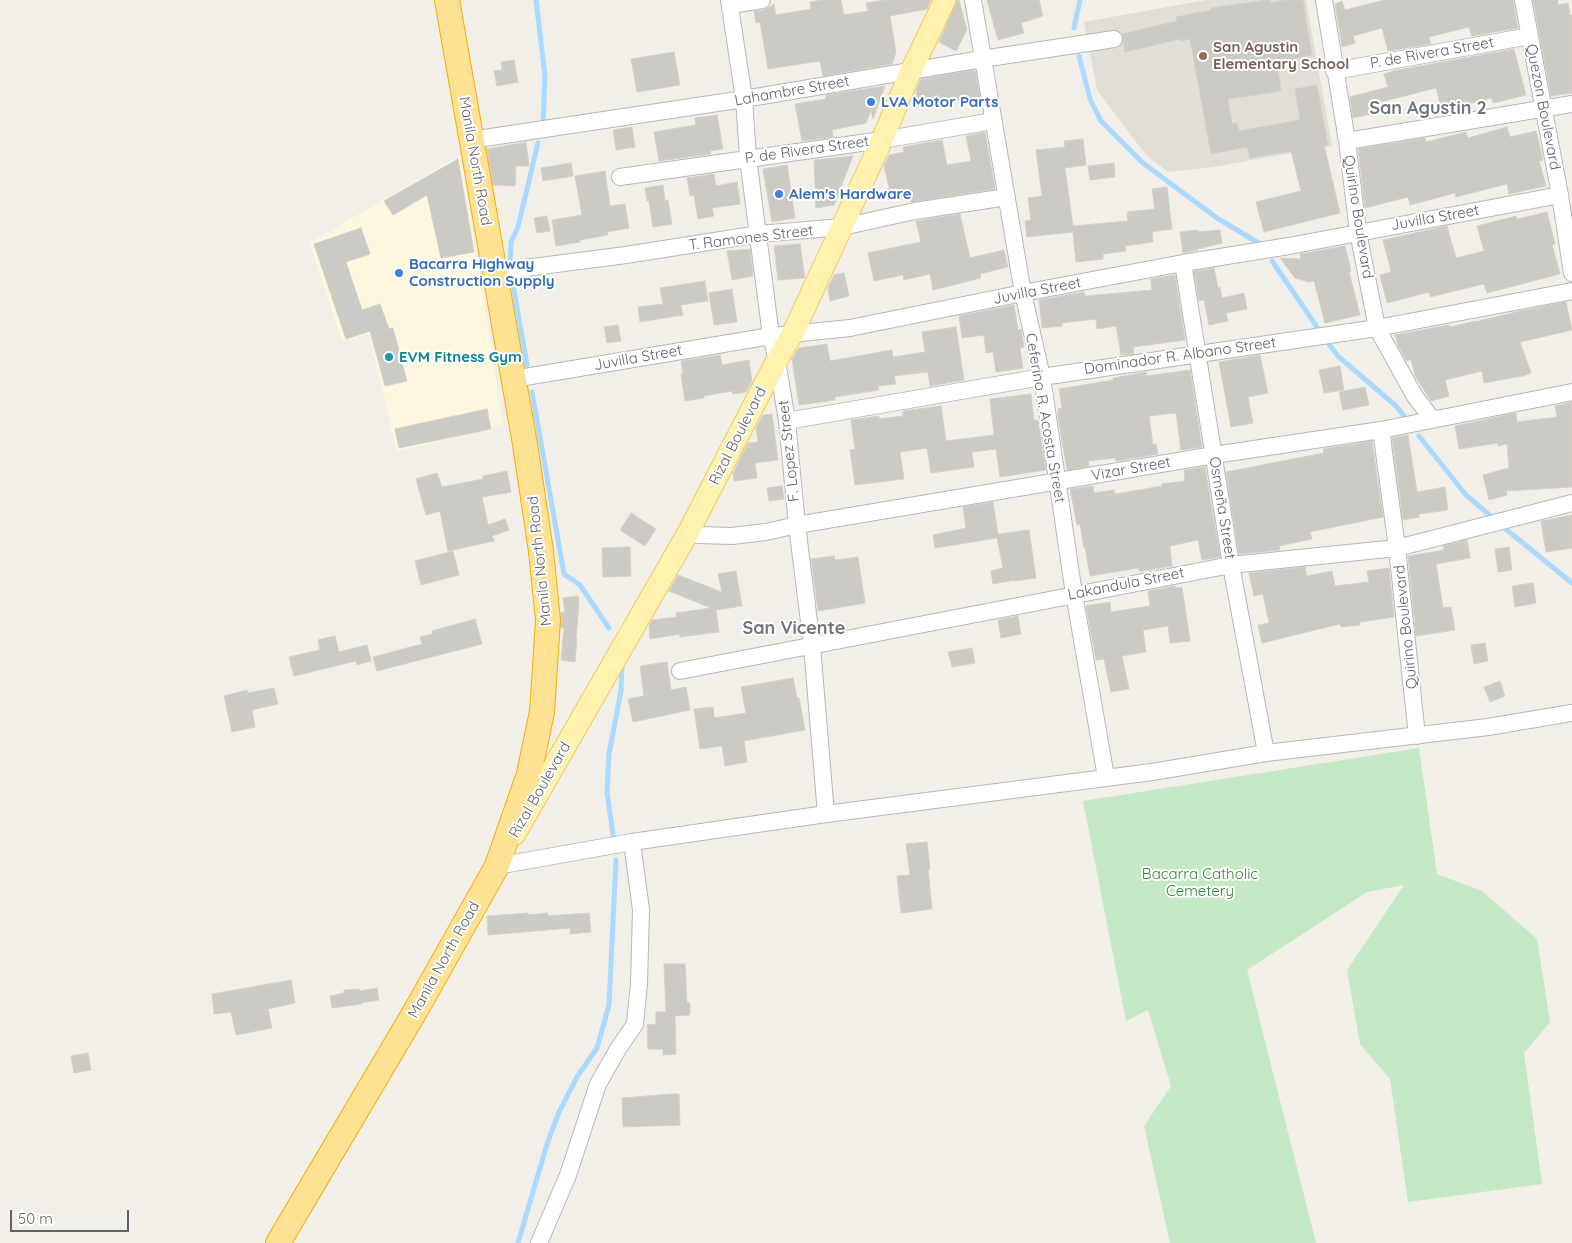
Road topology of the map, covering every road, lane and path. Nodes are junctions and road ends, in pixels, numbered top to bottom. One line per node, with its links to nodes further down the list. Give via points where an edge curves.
1 (447, 0): 17 (highway, Manila North Road)
2 (762, 0): 7 (street)
3 (945, 0): 11 (main road, Rizal Boulevard)
4 (973, 0): 10 (street, Ceferino R. Acosta Street)
5 (1324, 0): 12 (street, Quirino Boulevard)
6 (1523, 0): 8 (street, Quezon Boulevard)
7 (730, 3): 13 (street, F. Lopez Street)
8 (1530, 36): 12 (street, P. de Rivera Street); 15 (street, Quezon Boulevard)
9 (1114, 39): 10 (street, Lahambre Street)
10 (982, 59): 11 (street, Lahambre Street); 16 (street, Ceferino R. Acosta Street)
11 (911, 71): 13 (street, Lahambre Street); 18 (main road, Rizal Boulevard)
12 (1334, 71): 19 (street, Quirino Boulevard)
13 (744, 99): 17 (street, Lahambre Street); 20 (street, F. Lopez Street)
14 (1572, 104): 15 (street)
15 (1543, 108): 19 (street); 22 (street, Quezon Boulevard)
16 (993, 121): 18 (street, P. de Rivera Street); 23 (street, Ceferino R. Acosta Street)
17 (471, 140): 28 (highway, Manila North Road)
18 (882, 140): 20 (street, P. de Rivera Street); 24 (main road, Rizal Boulevard)
19 (1347, 141): 25 (street, Quirino Boulevard)
20 (748, 158): 21 (street, P. de Rivera Street); 26 (street, F. Lopez Street)
21 (620, 177)
22 (1560, 195): 25 (street, Juvilla Street); 29 (street, Quezon Boulevard)
23 (1007, 197): 24 (street, T. Ramones Street, via 915,211); 31 (street, Ceferino R. Acosta Street)
24 (842, 227): 26 (street, T. Ramones Street); 33 (main road, Rizal Boulevard)
25 (1358, 232): 27 (street, Juvilla Street); 32 (street, Quirino Boulevard)
26 (759, 234): 28 (street, T. Ramones Street); 34 (street, F. Lopez Street)
27 (1183, 263): 31 (street, Juvilla Street); 35 (street, Osmeña Street)
28 (494, 272): 38 (highway, Manila North Road)
29 (1572, 273)
30 (1572, 291): 32 (street, Dominador R. Albano Street)
31 (1022, 293): 33 (street, Juvilla Street, via 850,328); 37 (street, Ceferino R. Acosta Street)
32 (1377, 328): 35 (street, Dominador R. Albano Street); 40 (street, Quirino Boulevard, via 1414,395)
33 (793, 333): 34 (street, Juvilla Street); 36 (main road, Rizal Boulevard)
34 (771, 336): 36 (street, F. Lopez Street); 38 (street, Juvilla Street)
35 (1197, 353): 37 (street, Dominador R. Albano Street); 43 (street, Osmeña Street)
36 (777, 360): 41 (street, F. Lopez Street); 47 (main road, Rizal Boulevard)
37 (1042, 377): 41 (street, Dominador R. Albano Street); 44 (street, Ceferino R. Acosta Street)
38 (513, 379): 59 (highway, Manila North Road, via 534,496 548,620 542,712 529,774)
39 (1572, 392): 40 (street, Vizar Street)
40 (1432, 419): 42 (street, Vizar Street)
41 (787, 421): 46 (street, F. Lopez Street)
42 (1381, 430): 43 (street, Vizar Street); 48 (street, Quirino Boulevard)
43 (1214, 455): 44 (street, Vizar Street); 49 (street, Osmeña Street)
44 (1056, 482): 46 (street, Vizar Street); 50 (street, Ceferino R. Acosta Street)
45 (1572, 503): 48 (street, Lakandula Street)
46 (797, 525): 47 (street, Vizar Street, via 732,536 698,535); 51 (street, F. Lopez Street)
47 (689, 531): 59 (main road, Rizal Boulevard)
48 (1397, 548): 49 (street, Lakandula Street); 54 (street, Quirino Boulevard)
49 (1231, 565): 50 (street, Lakandula Street); 55 (street, Osmeña Street)
50 (1074, 594): 51 (street, Lakandula Street); 56 (street, Ceferino R. Acosta Street)
51 (812, 646): 52 (street, Lakandula Street); 57 (street, F. Lopez Street)
52 (680, 671)
53 (1572, 713): 54 (street)
54 (1417, 736): 55 (street)
55 (1266, 753): 56 (street)
56 (1106, 777): 57 (street)
57 (826, 814): 58 (street)
58 (632, 842): 59 (street); 61 (street, via 641,910 635,1024 598,1084 568,1175)
59 (499, 862): 60 (highway, Manila North Road)
60 (278, 1243)
61 (539, 1243)

